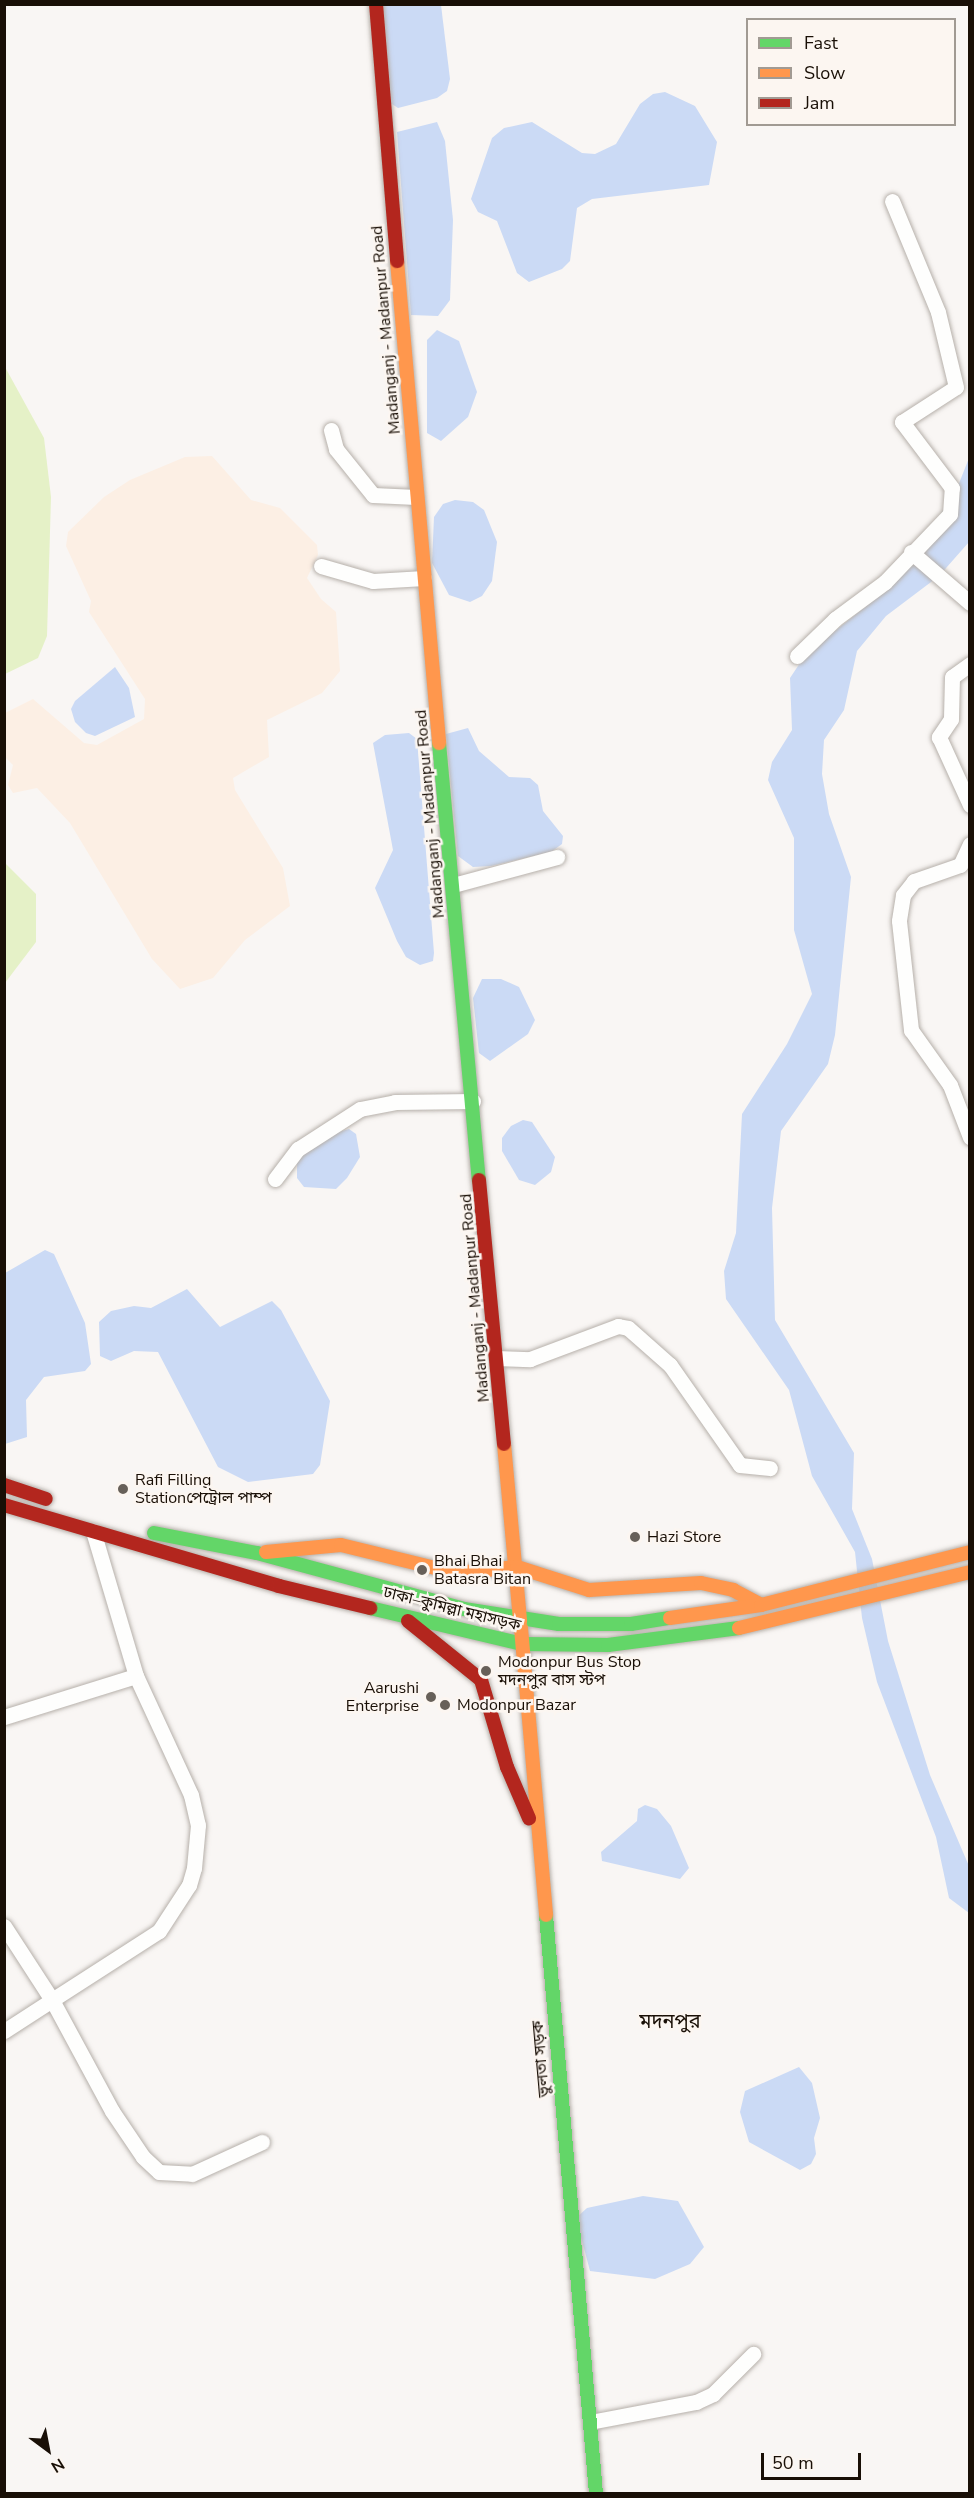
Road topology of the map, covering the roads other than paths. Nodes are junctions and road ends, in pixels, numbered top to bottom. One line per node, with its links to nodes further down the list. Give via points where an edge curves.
1 (376, 4): 4 (main road, Madanganj - Madanpur Road)
2 (892, 201): 5 (street, via 938,312 956,387 902,422 952,488 950,514)
3 (331, 430): 4 (street, via 336,450 373,495)
4 (416, 497): 7 (main road, Madanganj - Madanpur Road)
5 (911, 553): 8 (street); 9 (street, via 885,582 835,619)
6 (321, 566): 7 (street, via 373,581)
7 (424, 578): 14 (main road, Madanganj - Madanpur Road)
8 (969, 603)
9 (797, 656)
10 (969, 664): 11 (street, via 952,677 951,719 939,737)
11 (969, 805)
12 (969, 844): 16 (street, via 960,865 914,881 903,895 899,921 911,1030 950,1085)
13 (557, 857): 14 (street)
14 (453, 885): 15 (main road, Madanganj - Madanpur Road)
15 (473, 1101): 17 (street, via 395,1102 360,1109 298,1149); 18 (main road, Madanganj - Madanpur Road)
16 (969, 1137)
17 (275, 1179)
18 (496, 1358): 19 (street, via 530,1359 618,1326 628,1328 670,1365 740,1465); 27 (main road, Madanganj - Madanpur Road)
19 (770, 1468)
20 (4, 1485): 21 (main road)
21 (60, 1504)
22 (4, 1505): 24 (main road, ঢাকা–কুমিল্লা মহাসড়ক)
23 (93, 1515): 26 (main road, ঢাকা–কুমিল্লা মহাসড়ক, via 137,1529)
24 (93, 1531): 30 (main road, ঢাকা–কুমিল্লা মহাসড়ক, via 279,1586); 33 (street)
25 (969, 1552): 29 (main road, ঢাকা–কুমিল্লা মহাসড়ক)
26 (257, 1553): 27 (main road, via 313,1544 341,1545 456,1573); 31 (main road, ঢাকা–কুমিল্লা মহাসড়ক)
27 (517, 1567): 29 (main road, via 589,1590 701,1583 733,1590); 31 (main road, Madanganj - Madanpur Road)
28 (969, 1572): 32 (main road, ঢাকা–কুমিল্লা মহাসড়ক, via 738,1628 643,1640)
29 (761, 1605): 31 (main road, ঢাকা–কুমিল্লা মহাসড়ক, via 631,1624)
30 (392, 1609): 32 (main road, ঢাকা–কুমিল্লা মহাসড়ক); 35 (main road, via 481,1680 507,1767)
31 (520, 1621): 32 (main road, ভুলতা সড়ক)
32 (522, 1644): 35 (main road, ভুলতা সড়ক)
33 (136, 1676): 34 (street); 37 (street, via 191,1795 198,1825 194,1868 189,1885 159,1931)
34 (4, 1717)
35 (537, 1836): 41 (main road, ভুলতা সড়ক)
36 (4, 1926): 37 (street)
37 (52, 2000): 38 (street); 39 (street, via 112,2111 143,2157 159,2172 192,2174)
38 (4, 2031)
39 (262, 2142)
40 (753, 2354): 41 (street, via 713,2394 696,2402)
41 (590, 2422): 42 (main road, ভুলতা সড়ক)
42 (596, 2493)

